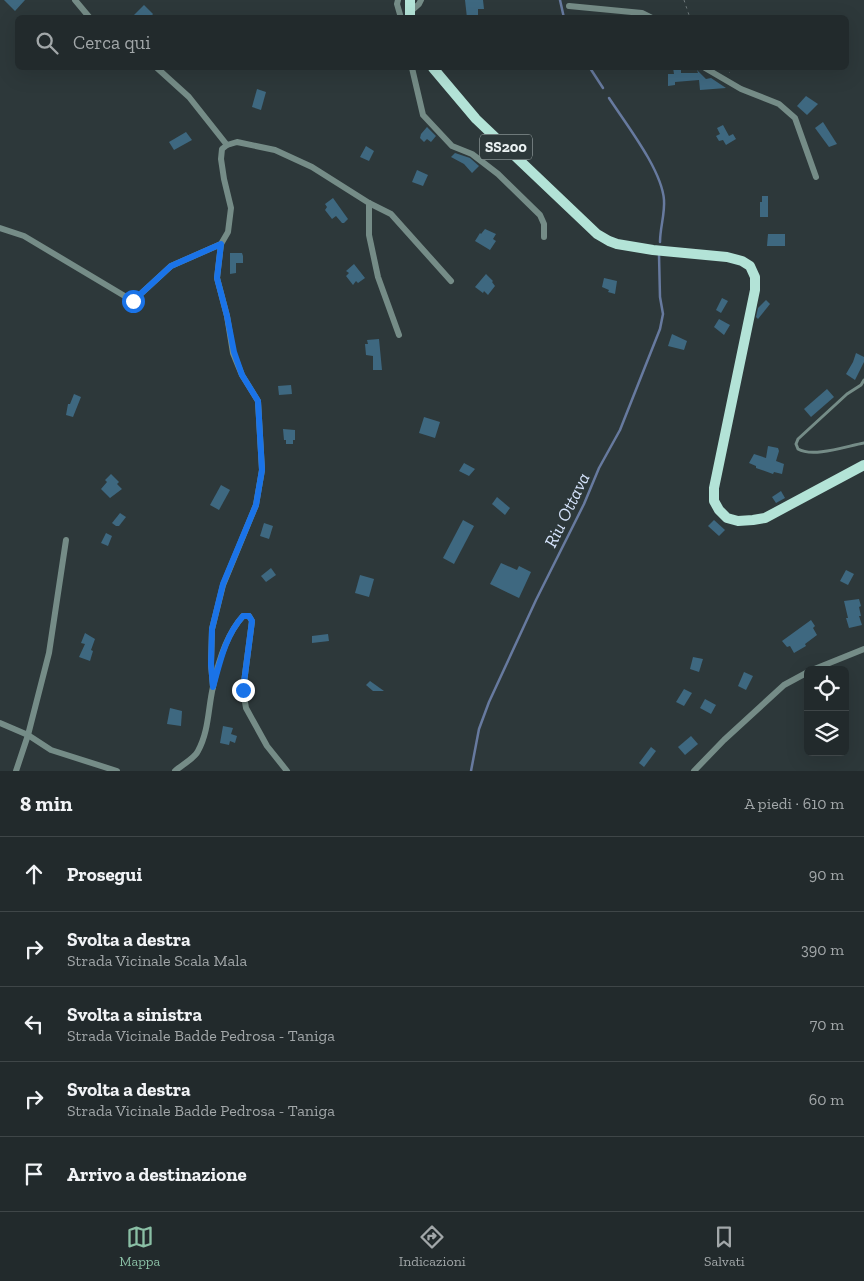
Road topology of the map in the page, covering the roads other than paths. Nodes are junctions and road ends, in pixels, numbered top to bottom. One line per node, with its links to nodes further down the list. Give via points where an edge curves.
1 (75, 0): 6 (street)
2 (398, 0): 7 (street, via 397,4)
3 (410, 0): 8 (main road)
4 (421, 0): 9 (street)
5 (569, 6): 10 (street)
6 (88, 15)
7 (406, 15)
8 (407, 15)
9 (408, 15)
10 (646, 15)
11 (159, 70): 15 (street, via 189,97)
12 (412, 70): 19 (street, via 423,115 452,146 472,154 498,174 540,215)
13 (435, 70): 25 (main road, SS200, via 476,119 598,234 617,244 727,257 750,266 755,277 755,290 714,488 714,501 727,518 738,521 765,518)
14 (708, 70): 16 (street, via 741,90 779,104 794,118)
15 (227, 145): 17 (street, via 237,142 275,150 312,167); 20 (street, via 222,149 222,159 231,208 228,232)
16 (816, 177)
17 (369, 203): 21 (street, via 391,214); 22 (street, via 368,235 378,277)
18 (0, 228): 20 (street, via 24,236 133,301 171,266)
19 (544, 237)
20 (221, 244): 30 (street, via 217,278 234,352 242,375 258,401 262,470 256,505 223,584 212,629)
21 (451, 281)
22 (399, 335)
23 (864, 380): 24 (lane, via 796,444 801,451 814,453)
24 (864, 443)
25 (864, 464)
26 (66, 540): 32 (street, via 49,653)
27 (864, 649): 28 (street)
28 (822, 666)
29 (804, 674): 37 (street, via 784,685)
30 (213, 687): 35 (street, via 209,717 198,752); 36 (street, via 234,626 243,616 249,616 252,621 243,690 246,708 267,746)
31 (0, 723): 32 (street)
32 (28, 736): 33 (street); 34 (street, via 50,750)
33 (16, 771)
34 (117, 771)
35 (176, 771)
36 (287, 771)
37 (694, 771)

